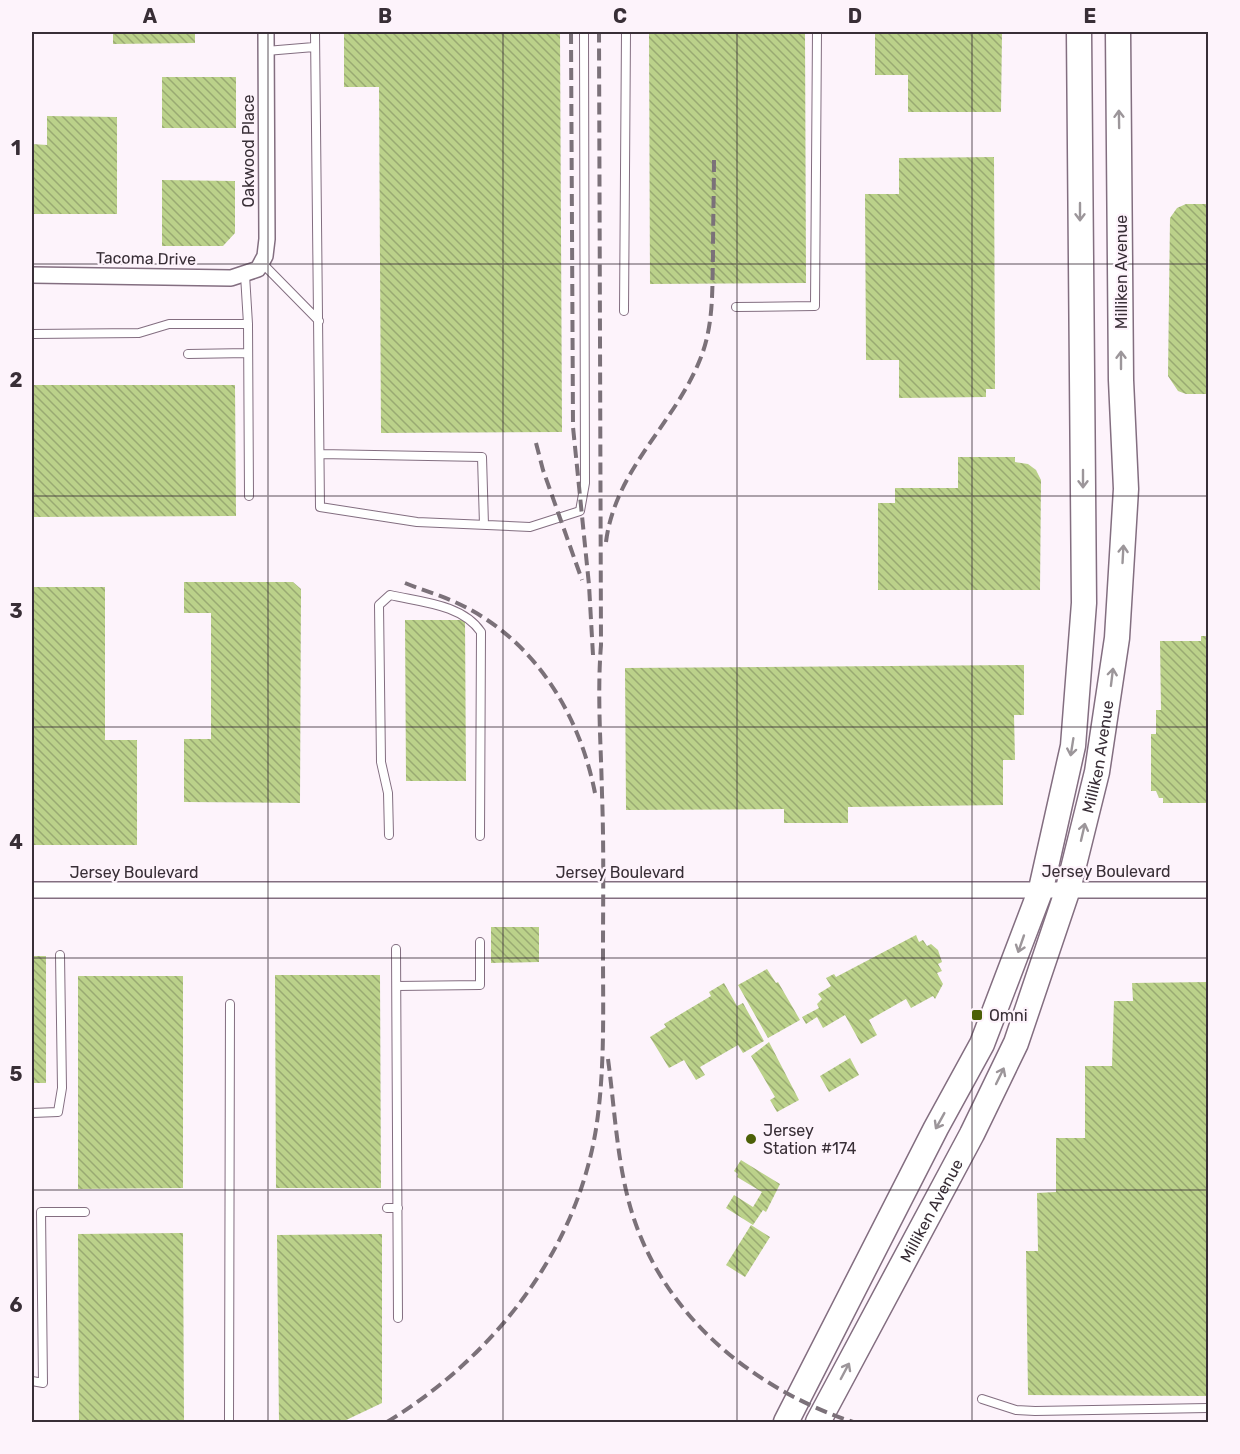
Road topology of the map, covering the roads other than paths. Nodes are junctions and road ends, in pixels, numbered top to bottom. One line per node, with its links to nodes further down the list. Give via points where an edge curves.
1 (266, 32): 9 (street, Oakwood Place)
2 (315, 32): 8 (lane)
3 (584, 32): 21 (lane, via 585,483 580,511 530,527)
4 (626, 32): 13 (lane)
5 (817, 32): 12 (lane, via 816,306)
6 (1079, 32): 24 (main road, Milliken Avenue, one-way to 24, via 1083,603 1073,746)
7 (1118, 32): 25 (main road, Milliken Avenue, one-way to 7, via 1109,704 1122,576 1126,489 1121,380)
8 (314, 47): 9 (lane); 14 (lane)
9 (266, 51): 10 (street, Oakwood Place, via 267,239)
10 (255, 269): 11 (street, Tacoma Drive, via 231,278); 14 (lane); 15 (lane)
11 (32, 275)
12 (736, 306)
13 (624, 311)
14 (319, 321): 19 (lane)
15 (248, 324): 16 (lane, via 169,324 139,333); 17 (lane)
16 (32, 334)
17 (248, 353): 18 (lane); 20 (lane)
18 (188, 354)
19 (320, 454): 21 (lane, via 321,507 417,522); 21 (lane, via 482,457)
20 (249, 496)
21 (484, 525)
22 (389, 835): 23 (lane, via 381,762 379,605 390,595 461,613 481,632)
23 (480, 836)
24 (1041, 889): 25 (street, Jersey Boulevard); 26 (street, Jersey Boulevard); 42 (main road, Milliken Avenue, one-way to 42, via 982,1044)
25 (1068, 889): 27 (street, Jersey Boulevard); 43 (main road, Milliken Avenue, one-way to 25, via 972,1134 1016,1043)
26 (32, 890)
27 (1209, 890)
28 (480, 942): 31 (lane, via 480,985)
29 (396, 949): 31 (lane)
30 (60, 955): 33 (lane, via 62,1088 58,1112)
31 (397, 986): 35 (lane)
32 (231, 1004): 41 (lane)
33 (32, 1113)
34 (387, 1208): 35 (lane)
35 (398, 1208): 37 (lane)
36 (85, 1212): 38 (lane, via 41,1212 43,1383)
37 (398, 1318)
38 (32, 1381)
39 (982, 1399): 40 (lane, via 1016,1410 1035,1411)
40 (1209, 1408)
41 (229, 1422)
42 (786, 1422)
43 (818, 1422)

